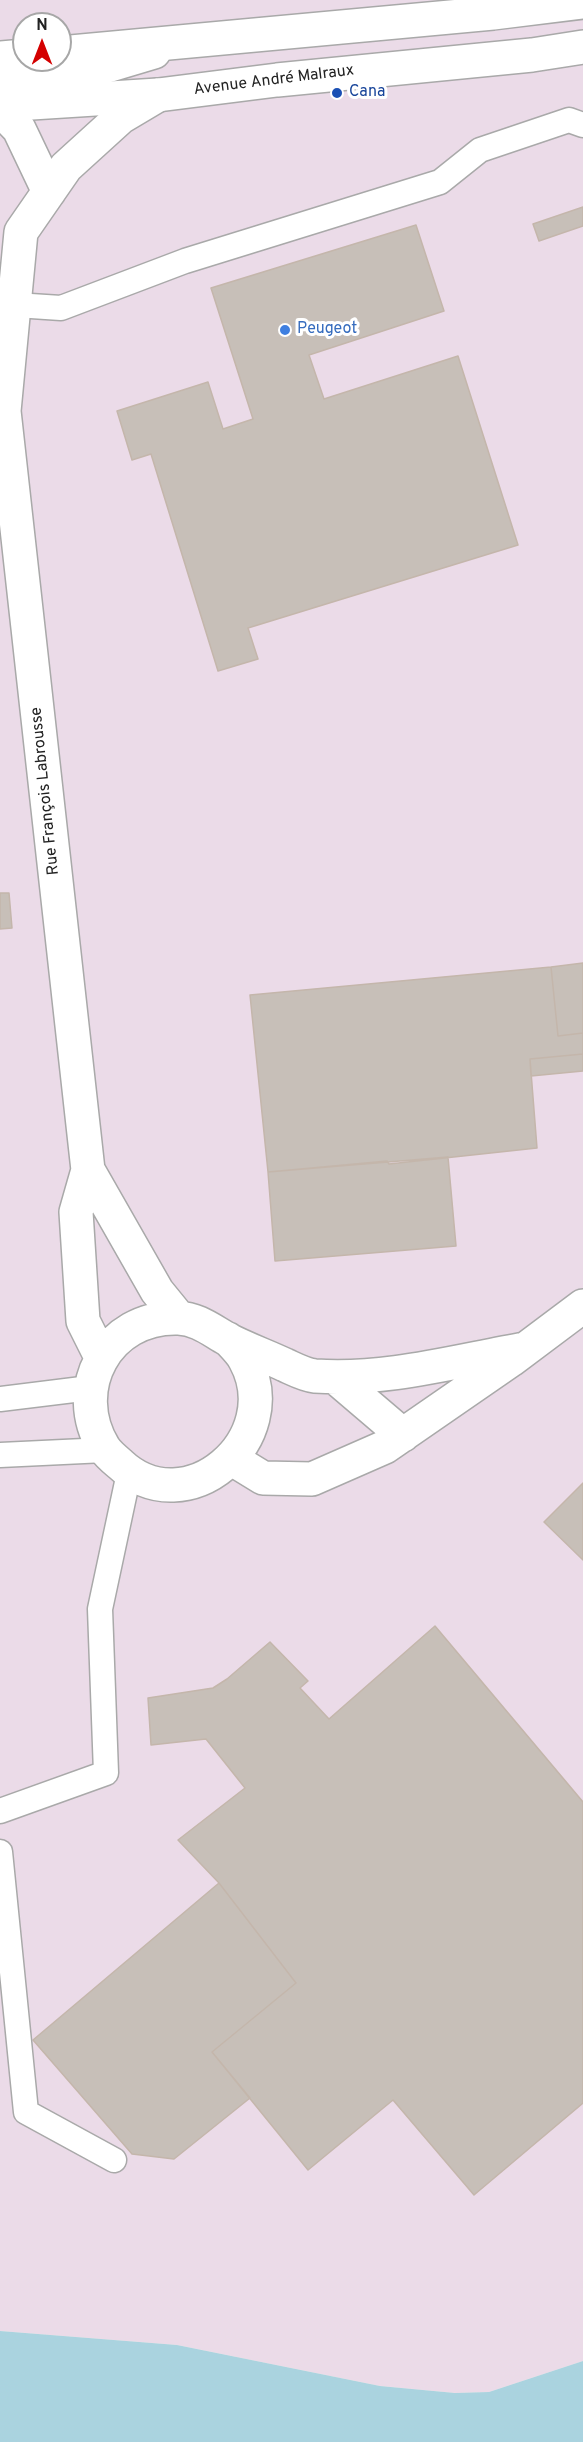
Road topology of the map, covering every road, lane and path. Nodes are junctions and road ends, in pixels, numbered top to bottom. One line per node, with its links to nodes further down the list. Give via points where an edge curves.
1 (583, 2): 2 (street)
2 (190, 41): 4 (street); 5 (street, via 87,72)
3 (583, 47): 6 (street, Avenue André Malraux)
4 (72, 52)
5 (0, 79)
6 (158, 95): 7 (street, Avenue André Malraux); 9 (street, Rue François Labrousse, via 121,117 66,167)
7 (0, 107): 9 (street, Avenue André Malraux, via 19,129)
8 (583, 125): 10 (lane, via 569,120 480,150 440,182 185,261 60,308)
9 (49, 192): 10 (street, Rue François Labrousse, via 21,232)
10 (7, 303): 11 (street, Rue François Labrousse)
11 (2, 404): 12 (street, Rue François Labrousse)
12 (88, 1170): 14 (street, Rue François Labrousse, via 157,1292); 17 (street, Rue François Labrousse, via 76,1212 83,1321)
13 (583, 1306): 16 (street)
14 (179, 1318): 15 (street, via 205,1324); 17 (street, via 149,1321 122,1335)
15 (228, 1339): 18 (street, via 311,1376); 24 (street, via 245,1359 254,1385 255,1411 248,1437)
16 (525, 1349): 18 (street, via 371,1377); 21 (street)
17 (101, 1357): 19 (street)
18 (335, 1377): 21 (street)
19 (90, 1388): 20 (lane); 22 (street, via 91,1421)
20 (0, 1399)
21 (403, 1435): 24 (street, via 312,1479 263,1478)
22 (105, 1450): 23 (lane); 25 (street)
23 (0, 1455)
24 (232, 1459): 25 (street, via 209,1476 183,1484 155,1482)
25 (129, 1473): 26 (lane, via 100,1609 106,1773)
26 (0, 1811)
27 (0, 1852): 28 (lane, via 26,2112)
28 (114, 2160)

